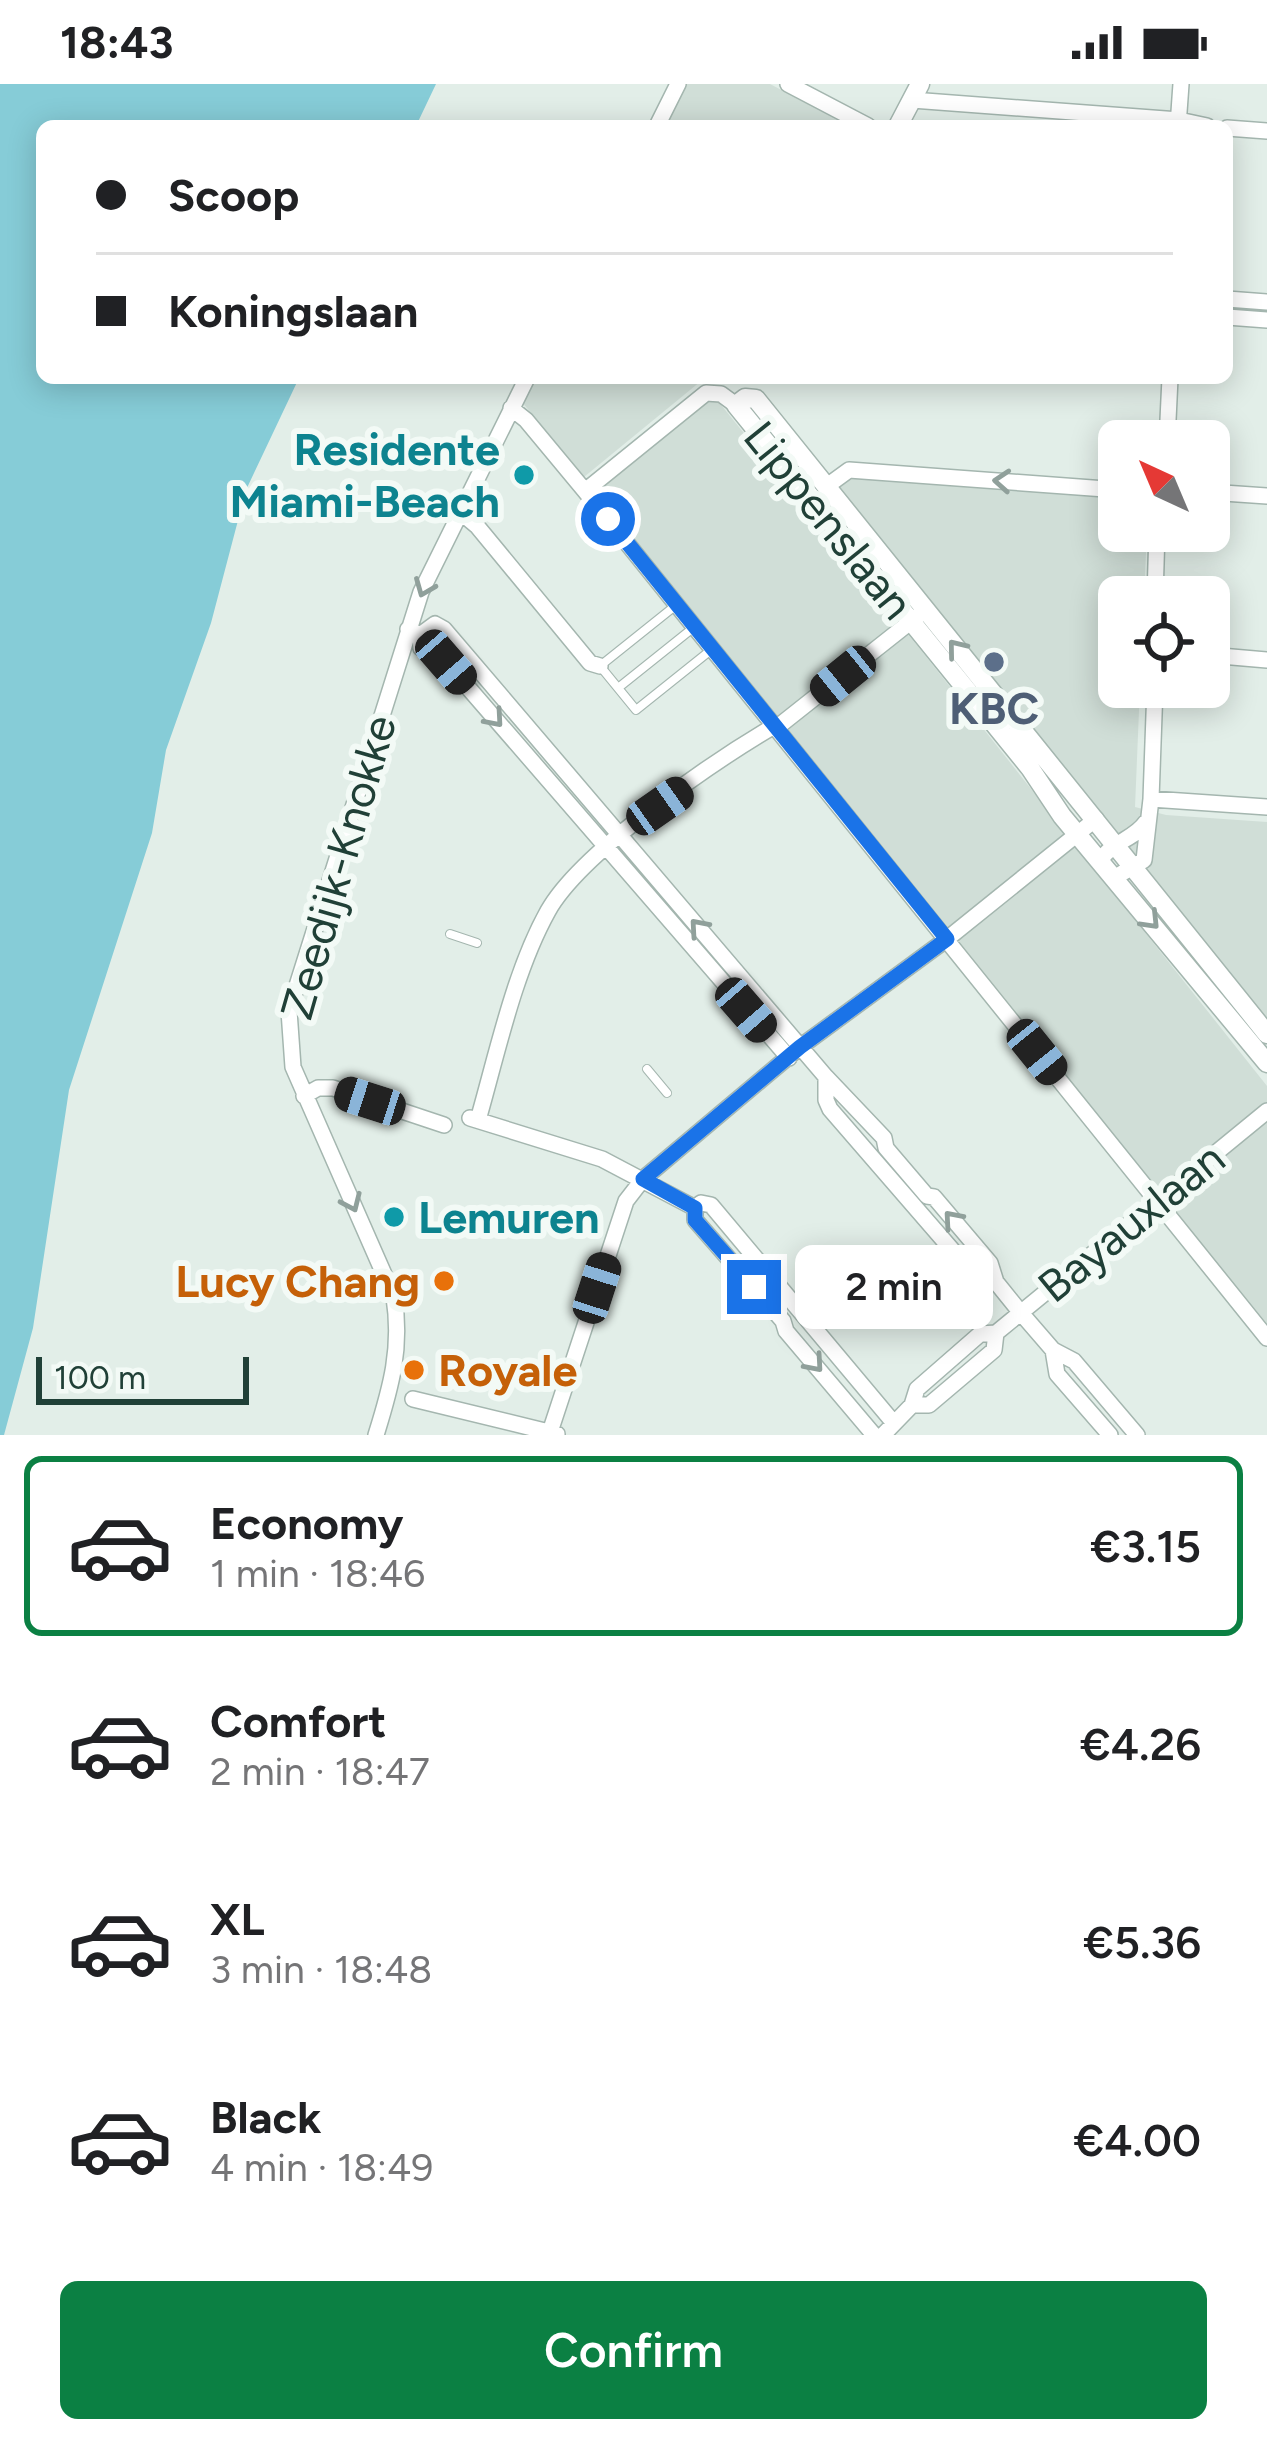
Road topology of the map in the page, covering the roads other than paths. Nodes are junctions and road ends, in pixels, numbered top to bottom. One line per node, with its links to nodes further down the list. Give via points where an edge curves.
1 (678, 84): 5 (street)
2 (788, 84): 6 (street)
3 (1181, 84): 9 (street)
4 (916, 92): 7 (street); 8 (street)
5 (659, 120)
6 (857, 120)
7 (901, 120)
8 (1154, 120)
9 (1179, 120)
10 (1233, 128): 11 (street)
11 (1267, 131)
12 (1233, 299): 13 (street)
13 (1267, 302)
14 (1233, 317): 15 (street)
15 (1267, 320)
16 (524, 384): 20 (street, Zeedijk-Knokke)
17 (761, 384): 19 (street)
18 (1170, 384): 21 (street)
19 (746, 402): 22 (street, Lippenslaan); 24 (street, via 706,393); 29 (street, Lippenslaan)
20 (512, 408): 24 (street); 27 (street, Zeedijk-Knokke)
21 (1168, 420)
22 (827, 486): 23 (street, one-way to 22, via 849,470); 29 (street, Lippenslaan)
23 (1098, 488)
24 (585, 490): 28 (street)
25 (1230, 493): 26 (street)
26 (1267, 496)
27 (459, 511): 31 (street, Zeedijk-Knokke, one-way to 31); 35 (street)
28 (676, 605): 30 (street); 35 (lane)
29 (918, 616): 38 (street); 41 (street, Lippenslaan, one-way to 29); 43 (street, Lippenslaan)
30 (694, 627): 32 (street); 36 (lane)
31 (414, 632): 44 (street, via 445,629); 46 (street, one-way to 46); 58 (street, Zeedijk-Knokke, via 289,1010)
32 (712, 650): 36 (lane, via 636,710); 38 (street)
33 (1230, 657): 34 (street)
34 (1267, 660)
35 (600, 666): 36 (lane)
36 (618, 688)
37 (1154, 708): 39 (street)
38 (775, 728): 44 (street); 51 (street)
39 (1151, 799): 40 (street); 42 (street)
40 (1267, 807)
41 (1096, 819): 43 (street); 45 (street, Lippenslaan)
42 (1148, 820): 45 (street); 48 (street)
43 (1076, 833): 47 (street, Lippenslaan); 51 (street)
44 (620, 834): 46 (street); 54 (street, one-way to 44)
45 (1115, 843): 47 (street); 48 (street, Lippenslaan)
46 (604, 848): 54 (street); 61 (street, via 570,880 519,957 474,1119)
47 (1100, 861): 49 (street, Lippenslaan)
48 (1136, 868): 49 (street); 53 (street, Lippenslaan)
49 (1114, 878): 55 (street, Lippenslaan, one-way to 55)
50 (450, 934): 52 (lane)
51 (947, 939): 54 (street); 62 (street)
52 (477, 943)
53 (1267, 1034)
54 (794, 1052): 61 (street, via 695,1126); 63 (street, one-way to 54, via 990,1263 884,1138)
55 (1267, 1063)
56 (647, 1069): 57 (lane)
57 (667, 1093)
58 (304, 1096): 60 (street, via 333,1088); 69 (street, Zeedijk-Knokke, one-way to 69, via 394,1297 397,1364)
59 (1267, 1112): 62 (street, Bayauxlaan)
60 (444, 1125)
61 (643, 1179): 67 (street, via 695,1208 711,1205); 68 (street, via 626,1201)
62 (1156, 1201): 63 (street, Bayauxlaan); 64 (street)
63 (1021, 1313): 65 (street); 67 (street, Bayauxlaan, via 997,1334 980,1334)
64 (1267, 1338)
65 (1053, 1350): 70 (street, via 1058,1374); 71 (street, via 1074,1361)
66 (413, 1399): 68 (street)
67 (884, 1430)
68 (553, 1434)
69 (376, 1435)
70 (1110, 1435)
71 (1137, 1435)

